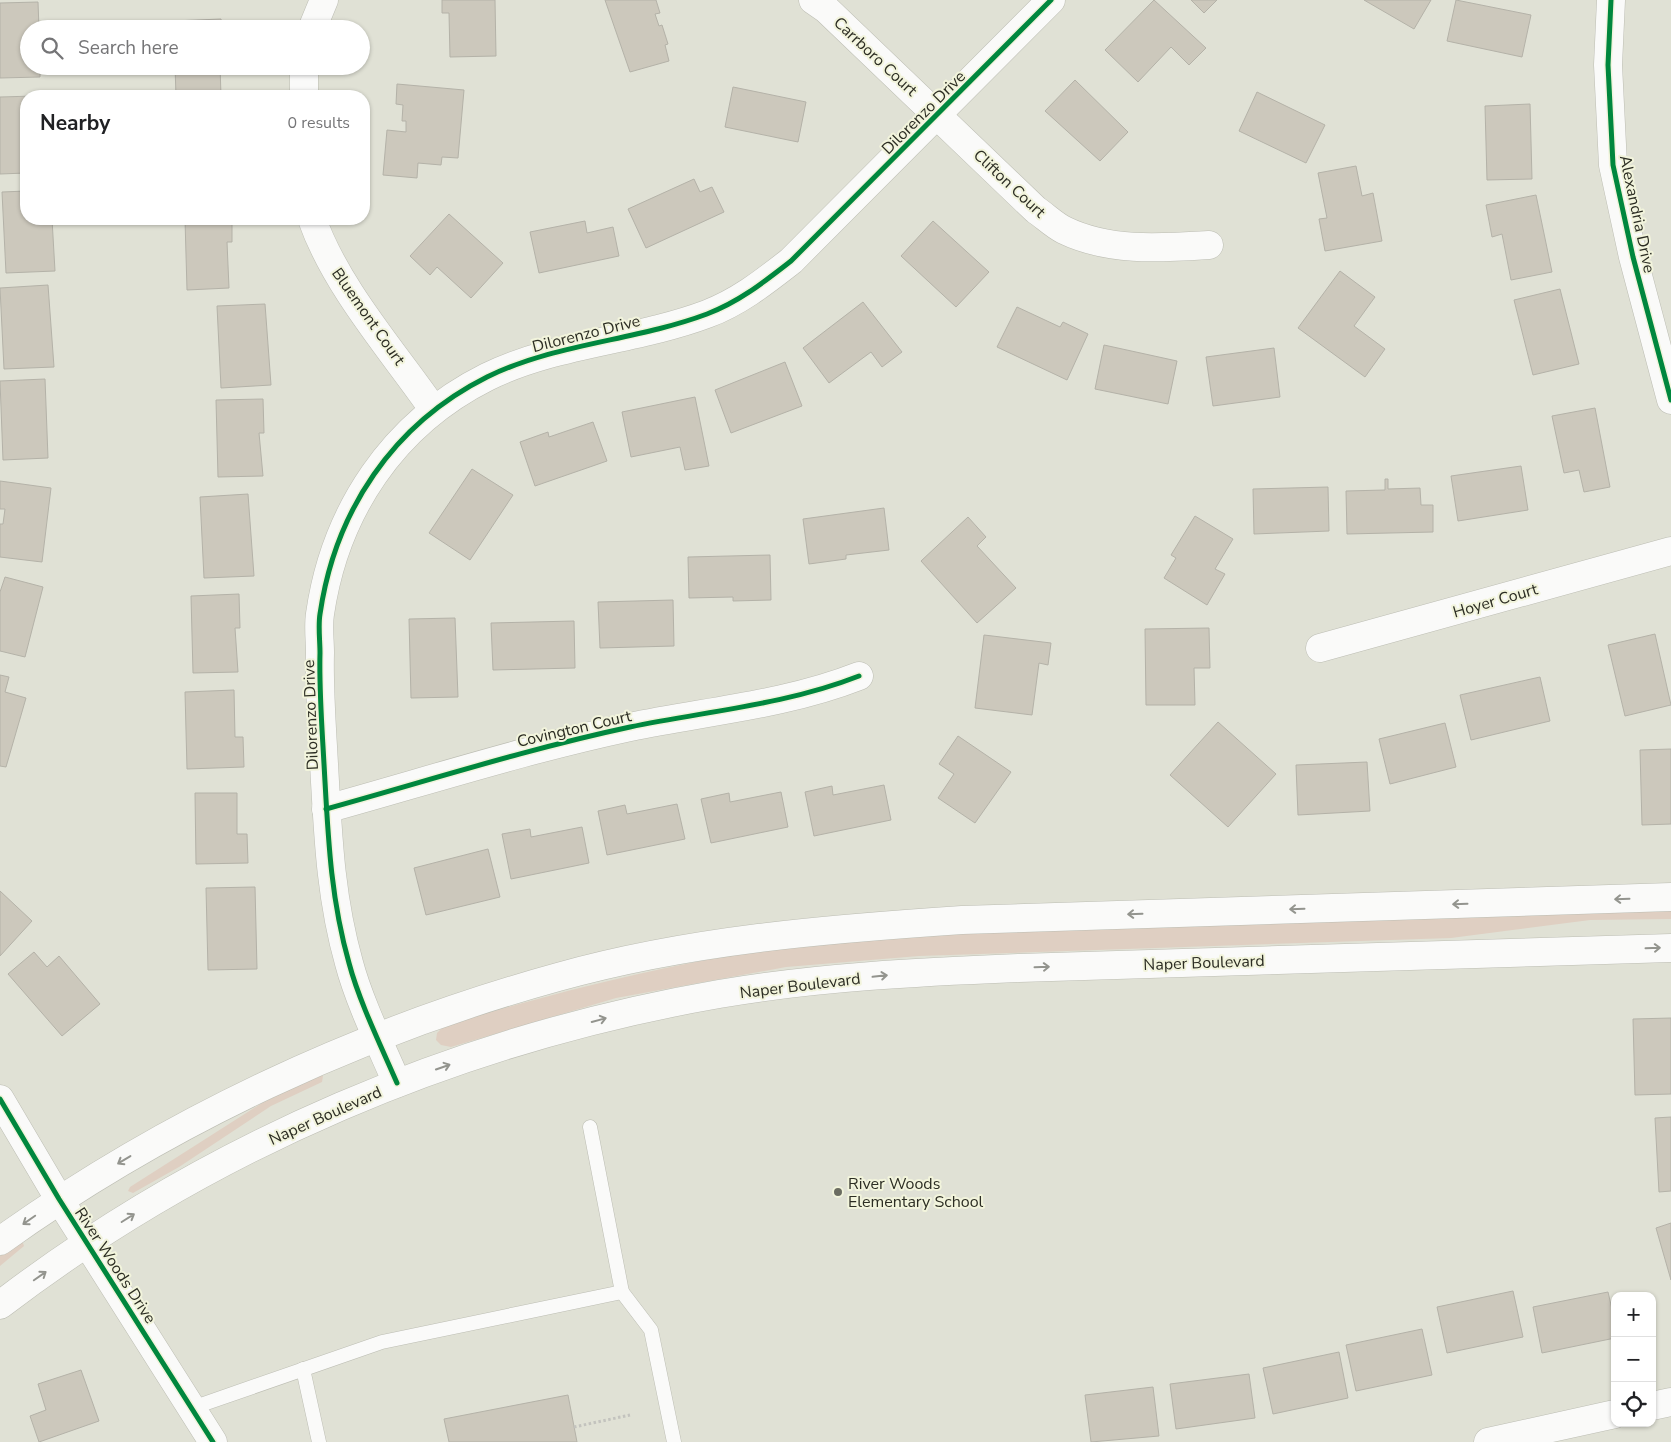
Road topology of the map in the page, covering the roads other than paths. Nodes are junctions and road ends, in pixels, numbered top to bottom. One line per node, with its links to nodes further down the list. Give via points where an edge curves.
1 (324, 0): 5 (street)
2 (813, 0): 8 (street, Carrboro Court)
3 (1051, 0): 8 (street, Dilorenzo Drive)
4 (1610, 0): 11 (street, Alexandria Drive, via 1608,65 1613,165 1633,258)
5 (316, 20)
6 (304, 75): 7 (street)
7 (304, 90)
8 (938, 115): 10 (street, Clifton Court, via 1036,210 1064,230 1097,242 1126,246); 12 (street, Dilorenzo Drive, via 791,261 749,294 707,314 525,362 486,378)
9 (314, 225): 12 (street, Bluemont Court, via 323,250 344,283)
10 (1209, 245)
11 (1671, 400)
12 (434, 409): 16 (street, Dilorenzo Drive, via 398,442 372,477 349,516 331,564 320,616 319,671)
13 (1671, 551): 14 (street, Hoyer Court)
14 (1320, 648)
15 (859, 676): 16 (street, Covington Court, via 803,695 556,744)
16 (326, 809): 19 (street, Dilorenzo Drive, via 336,910 349,967)
17 (1671, 897): 19 (street, one-way to 19, via 972,919 756,938 560,976)
18 (1671, 948): 20 (street, Naper Boulevard, one-way to 18, via 534,1038 624,1014 721,994 821,982 911,973 1020,968)
19 (378, 1038): 20 (street, Dilorenzo Drive); 23 (street, one-way to 23, via 223,1105)
20 (397, 1083): 25 (street, Naper Boulevard, one-way to 20, via 228,1160 305,1122)
21 (0, 1099): 23 (street, River Woods Drive)
22 (590, 1127): 26 (lane)
23 (59, 1200): 24 (street, one-way to 24); 25 (street, River Woods Drive)
24 (0, 1241)
25 (87, 1244): 27 (street, Naper Boulevard, one-way to 25); 31 (street, River Woods Drive)
26 (622, 1292): 28 (lane, via 382,1342); 36 (lane, via 651,1330)
27 (0, 1305)
28 (303, 1369): 31 (lane); 35 (lane)
29 (1671, 1402): 30 (street)
30 (1656, 1405)
31 (192, 1408): 34 (street, River Woods Drive)
32 (1611, 1415): 33 (street)
33 (1494, 1441)
34 (213, 1442)
35 (319, 1442)
36 (674, 1442)

